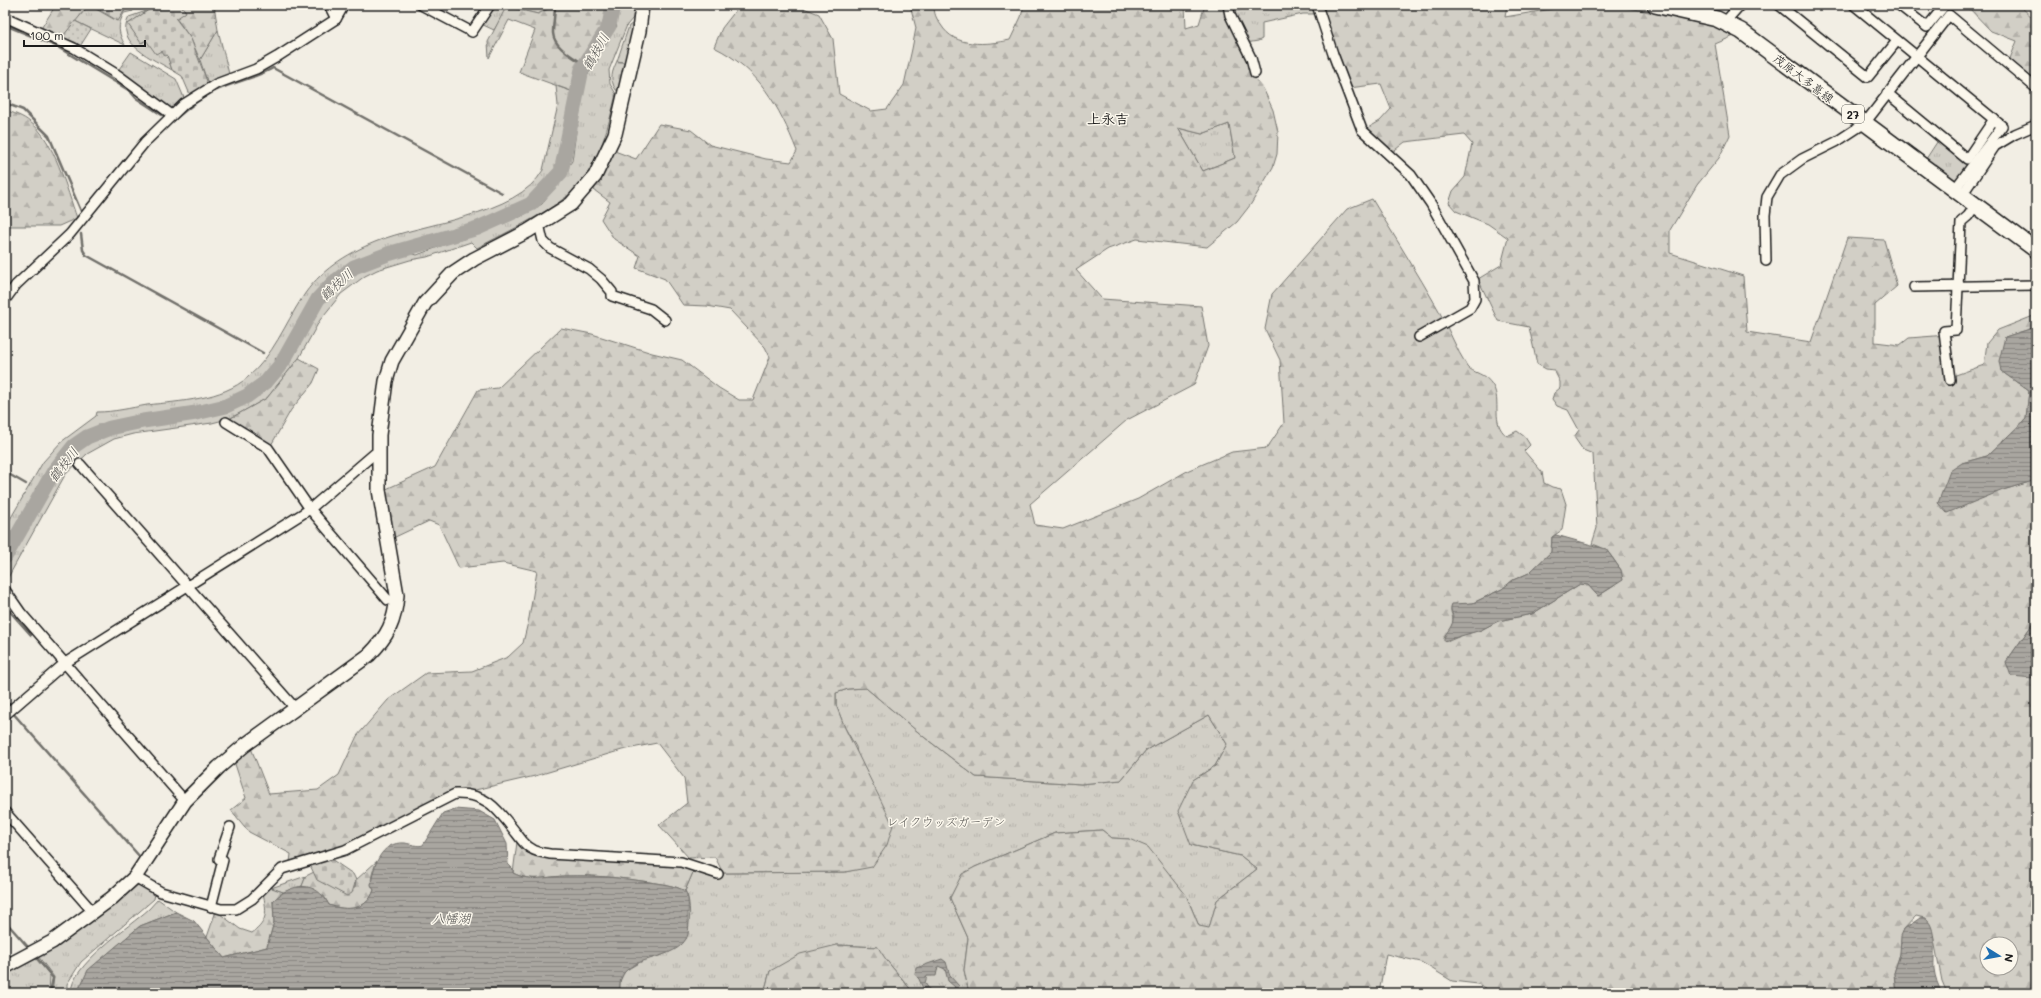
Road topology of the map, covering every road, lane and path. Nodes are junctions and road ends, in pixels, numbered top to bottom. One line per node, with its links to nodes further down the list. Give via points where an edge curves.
1 (329, 5): 15 (street)
2 (344, 5): 15 (street)
3 (421, 5): 4 (street, via 472,32)
4 (490, 5)
5 (642, 5): 28 (main road, via 639,31 615,134 595,176 571,204)
6 (1228, 5): 19 (street, via 1230,15 1251,58)
7 (1317, 5): 36 (street, via 1362,130 1412,175 1474,281 1475,299 1470,308)
8 (1655, 5): 16 (main road, 茂原大多喜線 / 27)
9 (1740, 5): 16 (street)
10 (1779, 5): 17 (street, via 1868,77)
11 (1854, 5): 17 (street)
12 (1899, 5): 13 (street, via 1927,27)
13 (1945, 5)
14 (5, 17): 22 (street, via 74,48 118,75)
15 (336, 19): 22 (street, via 256,69 216,84 184,104)
16 (1726, 22): 24 (main road, 茂原大多喜線 / 27)
17 (1897, 41): 18 (street)
18 (1917, 58): 20 (street, via 1949,15); 21 (street); 23 (street)
19 (1255, 74)
20 (2036, 88)
21 (1887, 93): 23 (street, via 1967,159); 24 (street)
22 (172, 115): 34 (street, via 134,155 70,234 16,284)
23 (1994, 119): 26 (street, via 2002,126)
24 (1865, 122): 26 (main road, 茂原大多喜線 / 27); 30 (street, via 1780,175 1767,197)
25 (2036, 125): 26 (street, via 1994,146)
26 (1958, 192): 27 (main road, 茂原大多喜線 / 27)
27 (1975, 206): 29 (main road, 茂原大多喜線 / 27); 33 (street, via 1961,222)
28 (539, 224): 35 (street, via 543,241 550,248 589,269 601,279 612,292 612,296 651,309); 39 (main road, via 453,273 425,303 392,361 389,371 382,405)
29 (2036, 250)
30 (1766, 261)
31 (2036, 285): 33 (street)
32 (1914, 288): 33 (street)
33 (1958, 288): 37 (street, via 1956,330 1944,331)
34 (5, 300)
35 (664, 320)
36 (1419, 337)
37 (1950, 380)
38 (226, 422): 41 (street, via 268,448)
39 (380, 453): 41 (street, via 374,454); 44 (main road, via 379,490 392,556)
40 (80, 464): 42 (street)
41 (310, 509): 42 (street); 44 (street, via 388,600)
42 (187, 586): 45 (street); 46 (street)
43 (5, 590): 45 (street, via 21,613)
44 (397, 601): 46 (main road, via 396,611 386,635 370,655)
45 (65, 663): 47 (street); 48 (street)
46 (295, 708): 48 (main road, via 245,745)
47 (5, 715)
48 (185, 801): 52 (main road)
49 (5, 812): 54 (street)
50 (230, 828): 53 (street, via 219,859 223,860)
51 (718, 874): 53 (street, via 681,862 550,854 532,850 489,801 475,795 455,794 345,850 282,869 252,899 236,910)
52 (135, 877): 53 (street, via 161,892); 54 (main road)
53 (211, 906)
54 (93, 912): 55 (main road, via 52,942)
55 (5, 967)

